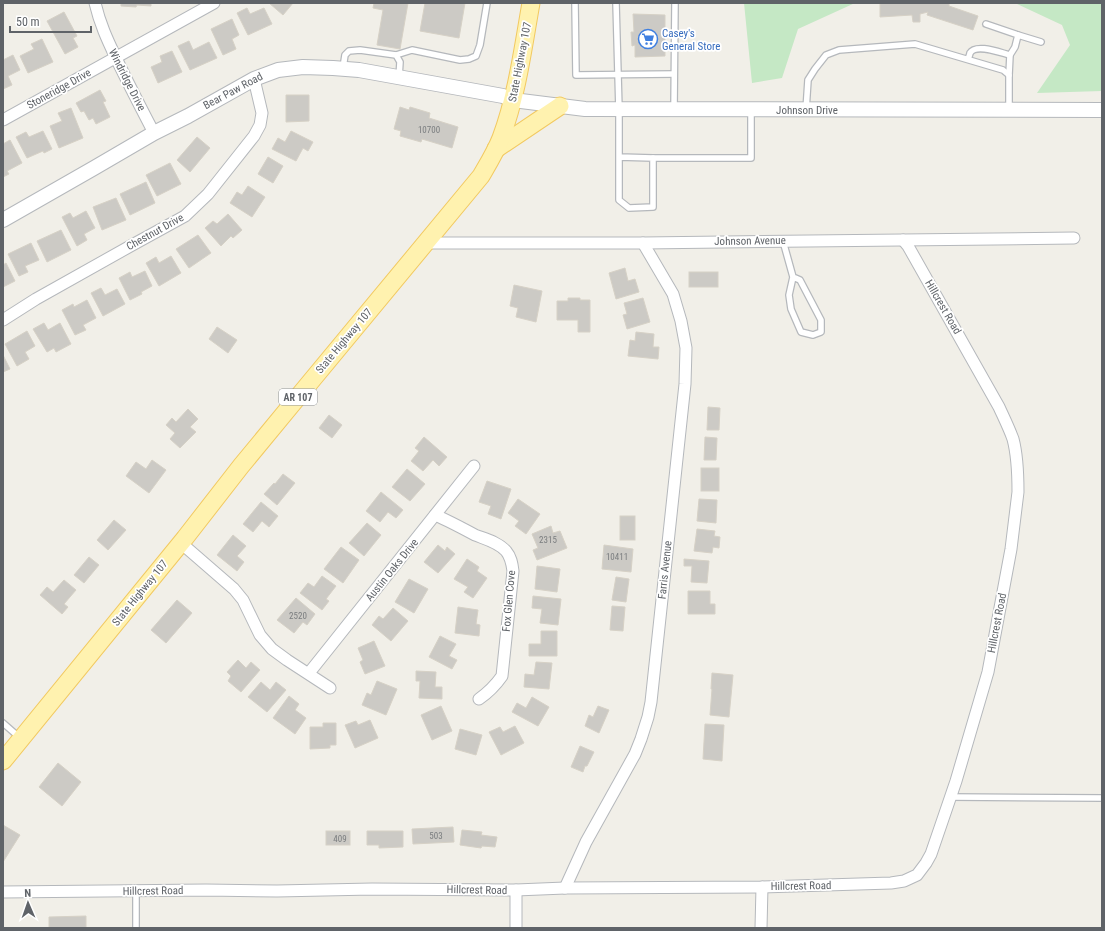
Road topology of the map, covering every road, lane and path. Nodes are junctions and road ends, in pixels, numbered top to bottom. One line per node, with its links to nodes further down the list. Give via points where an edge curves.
1 (95, 3): 13 (street, Windridge Drive, via 99,20)
2 (214, 3): 13 (street, Stoneridge Drive)
3 (487, 3): 11 (lane, via 476,56 460,60 412,50)
4 (531, 3): 21 (main road, State Highway 107 / AR 107)
5 (575, 3): 17 (lane, via 576,75)
6 (616, 3): 17 (lane)
7 (674, 3): 16 (lane)
8 (986, 24): 9 (lane)
9 (1018, 35): 10 (lane); 12 (lane)
10 (1041, 42)
11 (396, 56): 15 (lane, via 360,50 349,51 345,55); 19 (lane, via 400,62)
12 (1010, 56): 14 (lane, via 984,49 974,50); 18 (lane)
13 (116, 58): 29 (street, Stoneridge Drive); 30 (street, Windridge Drive)
14 (968, 60): 18 (lane, via 1003,70); 26 (lane, via 915,44 839,50 826,55 808,80)
15 (343, 69): 19 (street, Bear Paw Road); 20 (street, Bear Paw Road, via 290,68)
16 (674, 74): 17 (lane); 24 (lane)
17 (617, 75): 23 (lane)
18 (1009, 75): 27 (lane)
19 (398, 78): 21 (street, Bear Paw Road, via 503,96)
20 (254, 79): 30 (street, Bear Paw Road); 41 (street, Chestnut Drive, via 262,113 260,125 254,136 195,208)
21 (513, 100): 22 (street, Johnson Drive); 31 (main road, State Highway 107 / AR 107)
22 (560, 106): 23 (street, Johnson Drive); 31 (main road)
23 (618, 110): 24 (street, Johnson Drive); 32 (lane)
24 (674, 110): 25 (street, Johnson Drive)
25 (751, 110): 26 (street, Johnson Drive); 33 (lane, via 751,158)
26 (806, 110): 27 (street, Johnson Drive)
27 (1009, 110): 28 (street, Johnson Drive)
28 (1102, 110)
29 (3, 120)
30 (154, 133): 34 (street, Bear Paw Road)
31 (496, 149): 39 (main road, State Highway 107 / AR 107, via 481,176)
32 (619, 157): 33 (lane); 33 (lane, via 619,200 629,208 653,207)
33 (653, 158)
34 (3, 220)
35 (1074, 238): 36 (street, Johnson Avenue)
36 (903, 240): 37 (street, Johnson Avenue); 51 (street, Hillcrest Road, via 1000,407 1013,441 1018,472 1011,549 988,672)
37 (783, 241): 38 (street, Johnson Avenue); 40 (lane)
38 (643, 242): 39 (street, Johnson Avenue); 54 (street, Farris Avenue, via 673,294 686,348 685,384 651,702 635,754 586,842)
39 (426, 243): 44 (main road, State Highway 107 / AR 107, via 241,466)
40 (793, 277): 40 (lane, via 789,295 791,309 801,332 812,335 821,332 821,320 800,280)
41 (3, 320)
42 (474, 466): 43 (street, Austin Oaks Drive)
43 (436, 515): 45 (street, Austin Oaks Drive); 47 (street, Fox Glen Cove, via 506,550 511,558 512,579 502,676 495,686)
44 (181, 544): 45 (street, via 234,589 243,600 260,635 272,648); 49 (main road, State Highway 107 / AR 107)
45 (309, 673): 46 (street)
46 (330, 688)
47 (479, 699)
48 (3, 723): 49 (lane)
49 (21, 738): 50 (main road, State Highway 107 / AR 107)
50 (3, 760)
51 (951, 797): 52 (lane); 53 (street, Hillcrest Road, via 931,854 917,875 891,883)
52 (1102, 798)
53 (762, 887): 54 (street, Hillcrest Road); 60 (street)
54 (565, 888): 55 (street, Hillcrest Road)
55 (516, 890): 56 (street, Hillcrest Road); 59 (street)
56 (136, 891): 57 (street, Hillcrest Road); 58 (lane)
57 (3, 892)
58 (136, 928)
59 (516, 928)
60 (761, 928)

